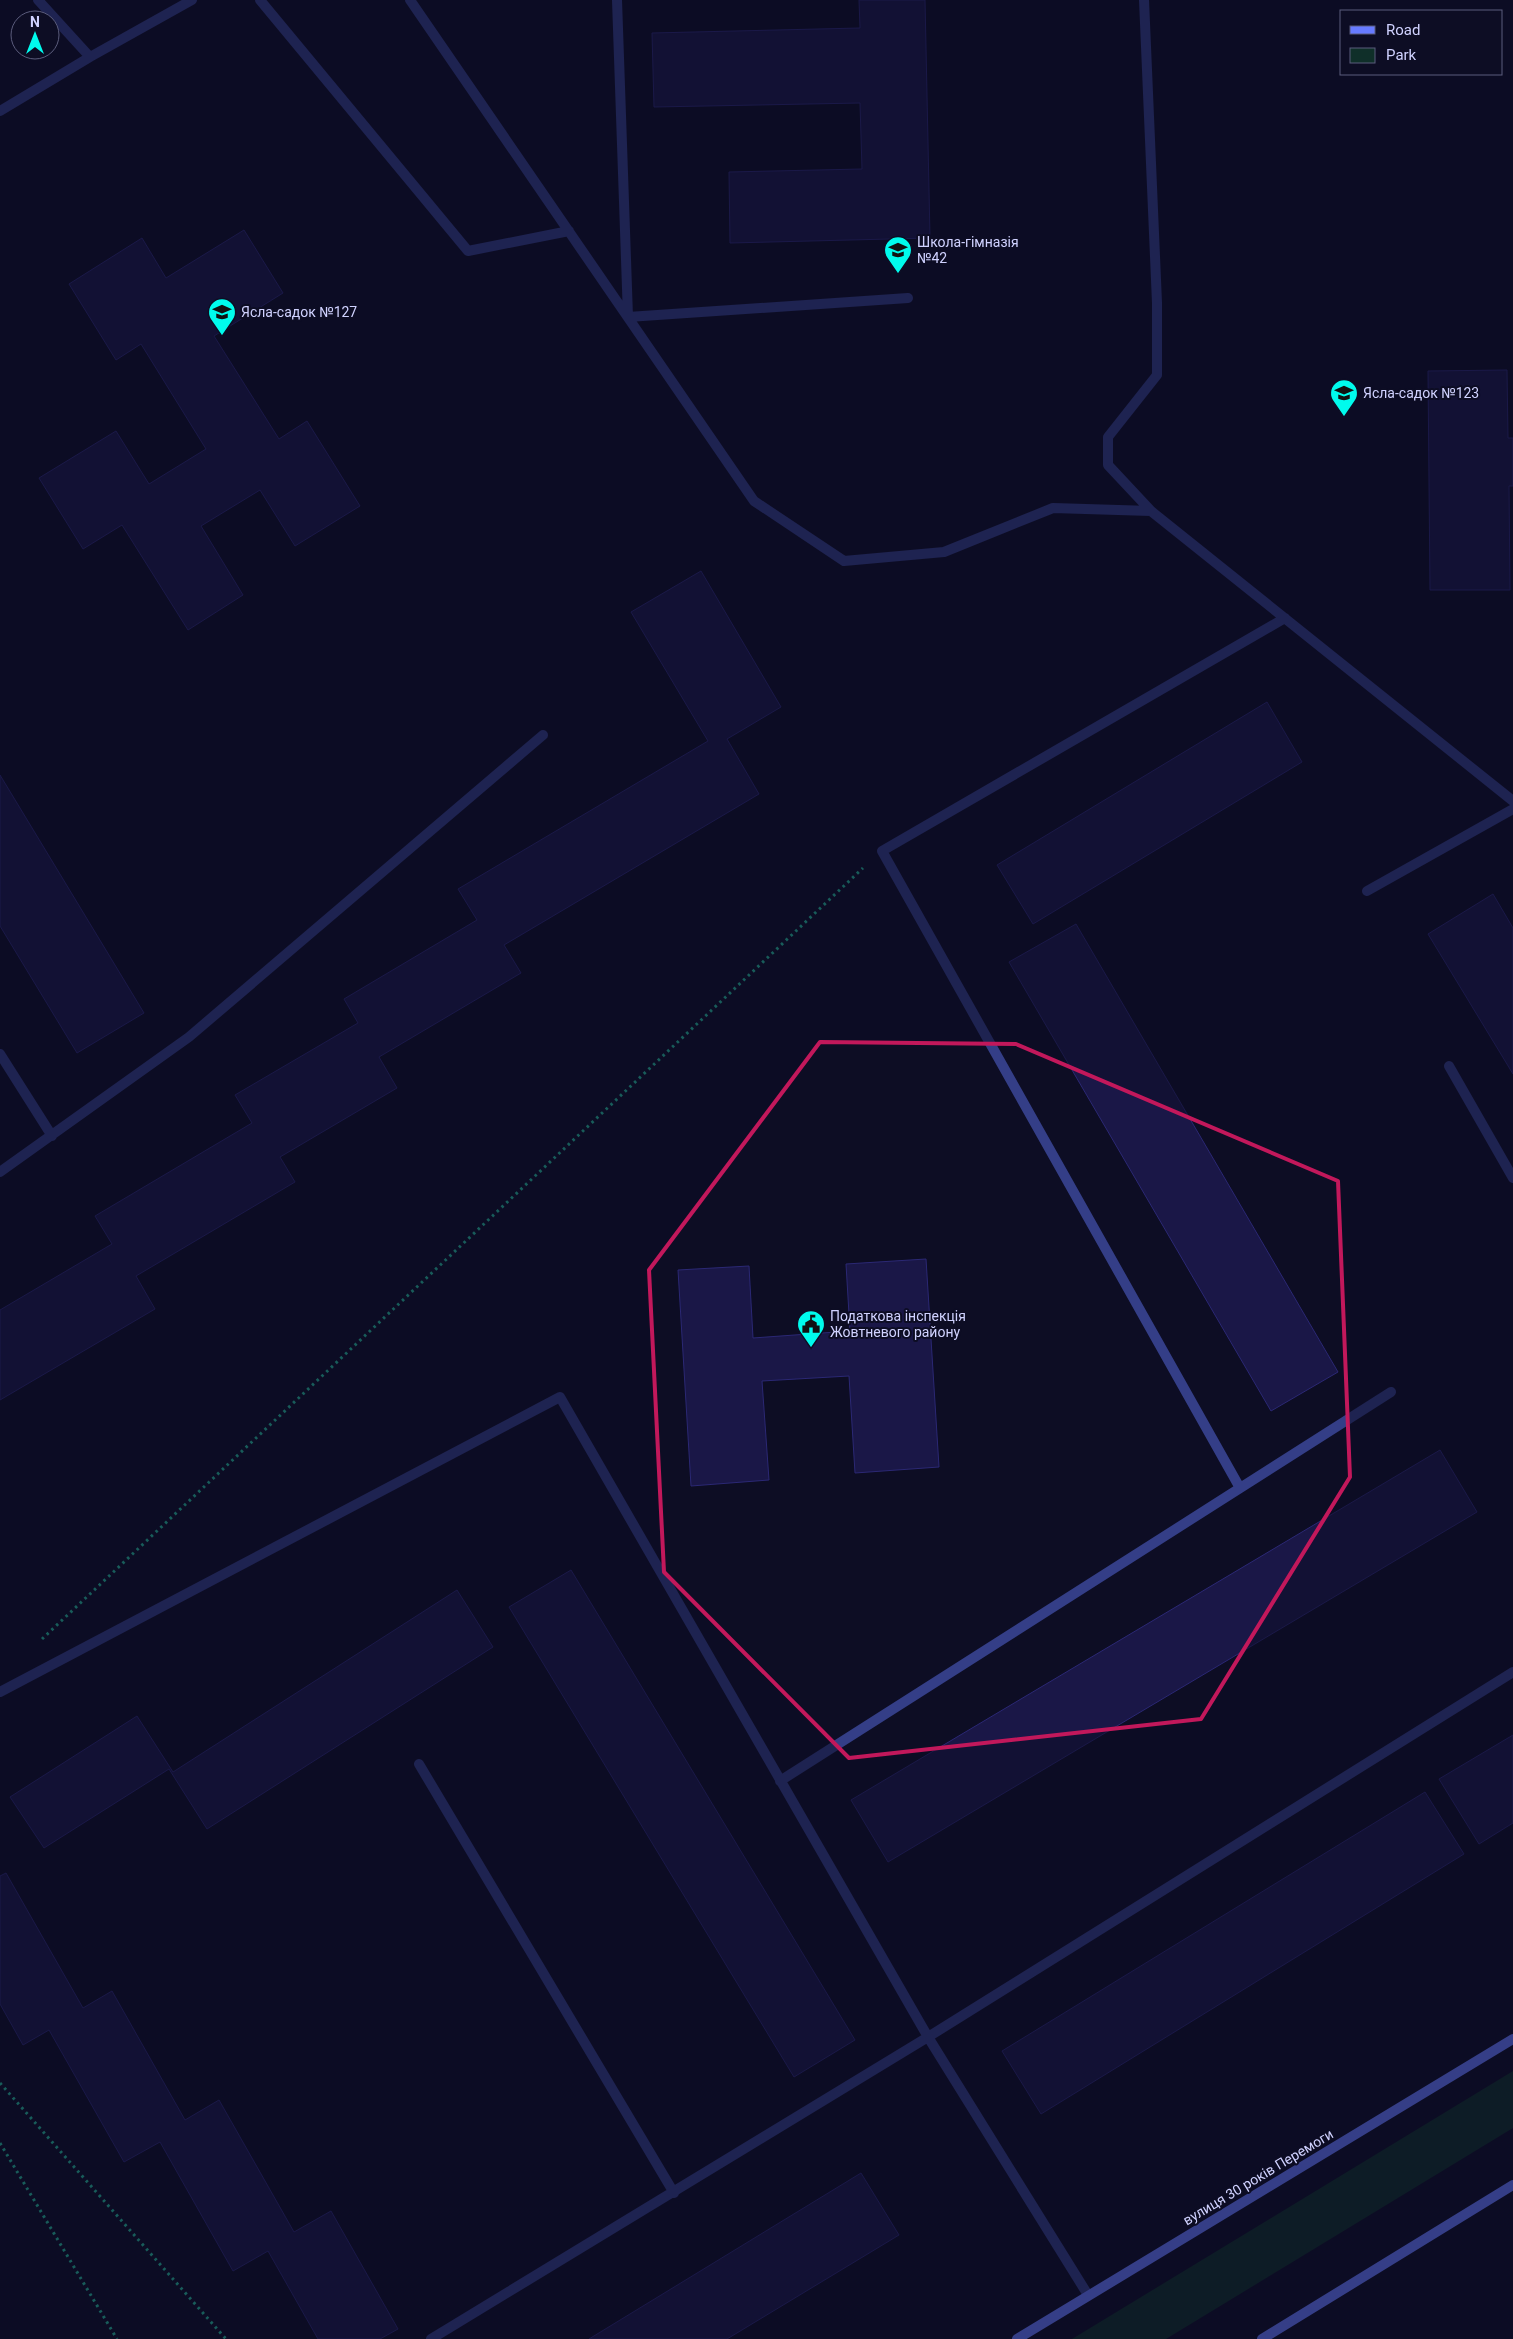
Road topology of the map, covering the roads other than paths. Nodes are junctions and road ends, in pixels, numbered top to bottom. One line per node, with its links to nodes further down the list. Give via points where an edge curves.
1 (38, 0): 7 (lane)
2 (192, 0): 7 (lane)
3 (260, 0): 9 (lane, via 468,251)
4 (410, 0): 9 (lane)
5 (617, 0): 11 (lane)
6 (1144, 0): 12 (lane, via 1157,375 1108,437 1108,464)
7 (90, 57): 8 (lane)
8 (0, 110)
9 (568, 231): 11 (lane)
10 (908, 298): 11 (lane)
11 (628, 317): 12 (lane, via 754,501 844,561 944,552 1053,508)
12 (1151, 511): 13 (lane)
13 (1285, 618): 15 (lane); 24 (lane, via 882,851)
14 (543, 735): 20 (lane, via 189,1037)
15 (1513, 801)
16 (1513, 809): 17 (lane)
17 (1367, 891)
18 (0, 1054): 20 (lane)
19 (1449, 1066): 22 (lane)
20 (52, 1136): 21 (lane)
21 (0, 1172)
22 (1513, 1178)
23 (1390, 1392): 24 (lane)
24 (1240, 1488): 28 (lane)
25 (1513, 1672): 29 (lane)
26 (0, 1692): 28 (lane, via 560,1397)
27 (419, 1764): 32 (lane)
28 (780, 1781): 29 (lane)
29 (928, 2037): 32 (lane); 33 (lane)
30 (1513, 2039): 33 (street, вулиця 30 років Перемоги)
31 (1513, 2185): 36 (street)
32 (674, 2193): 34 (lane)
33 (1088, 2295): 35 (street, вулиця 30 років Перемоги)
34 (431, 2339)
35 (1017, 2339)
36 (1262, 2339)

